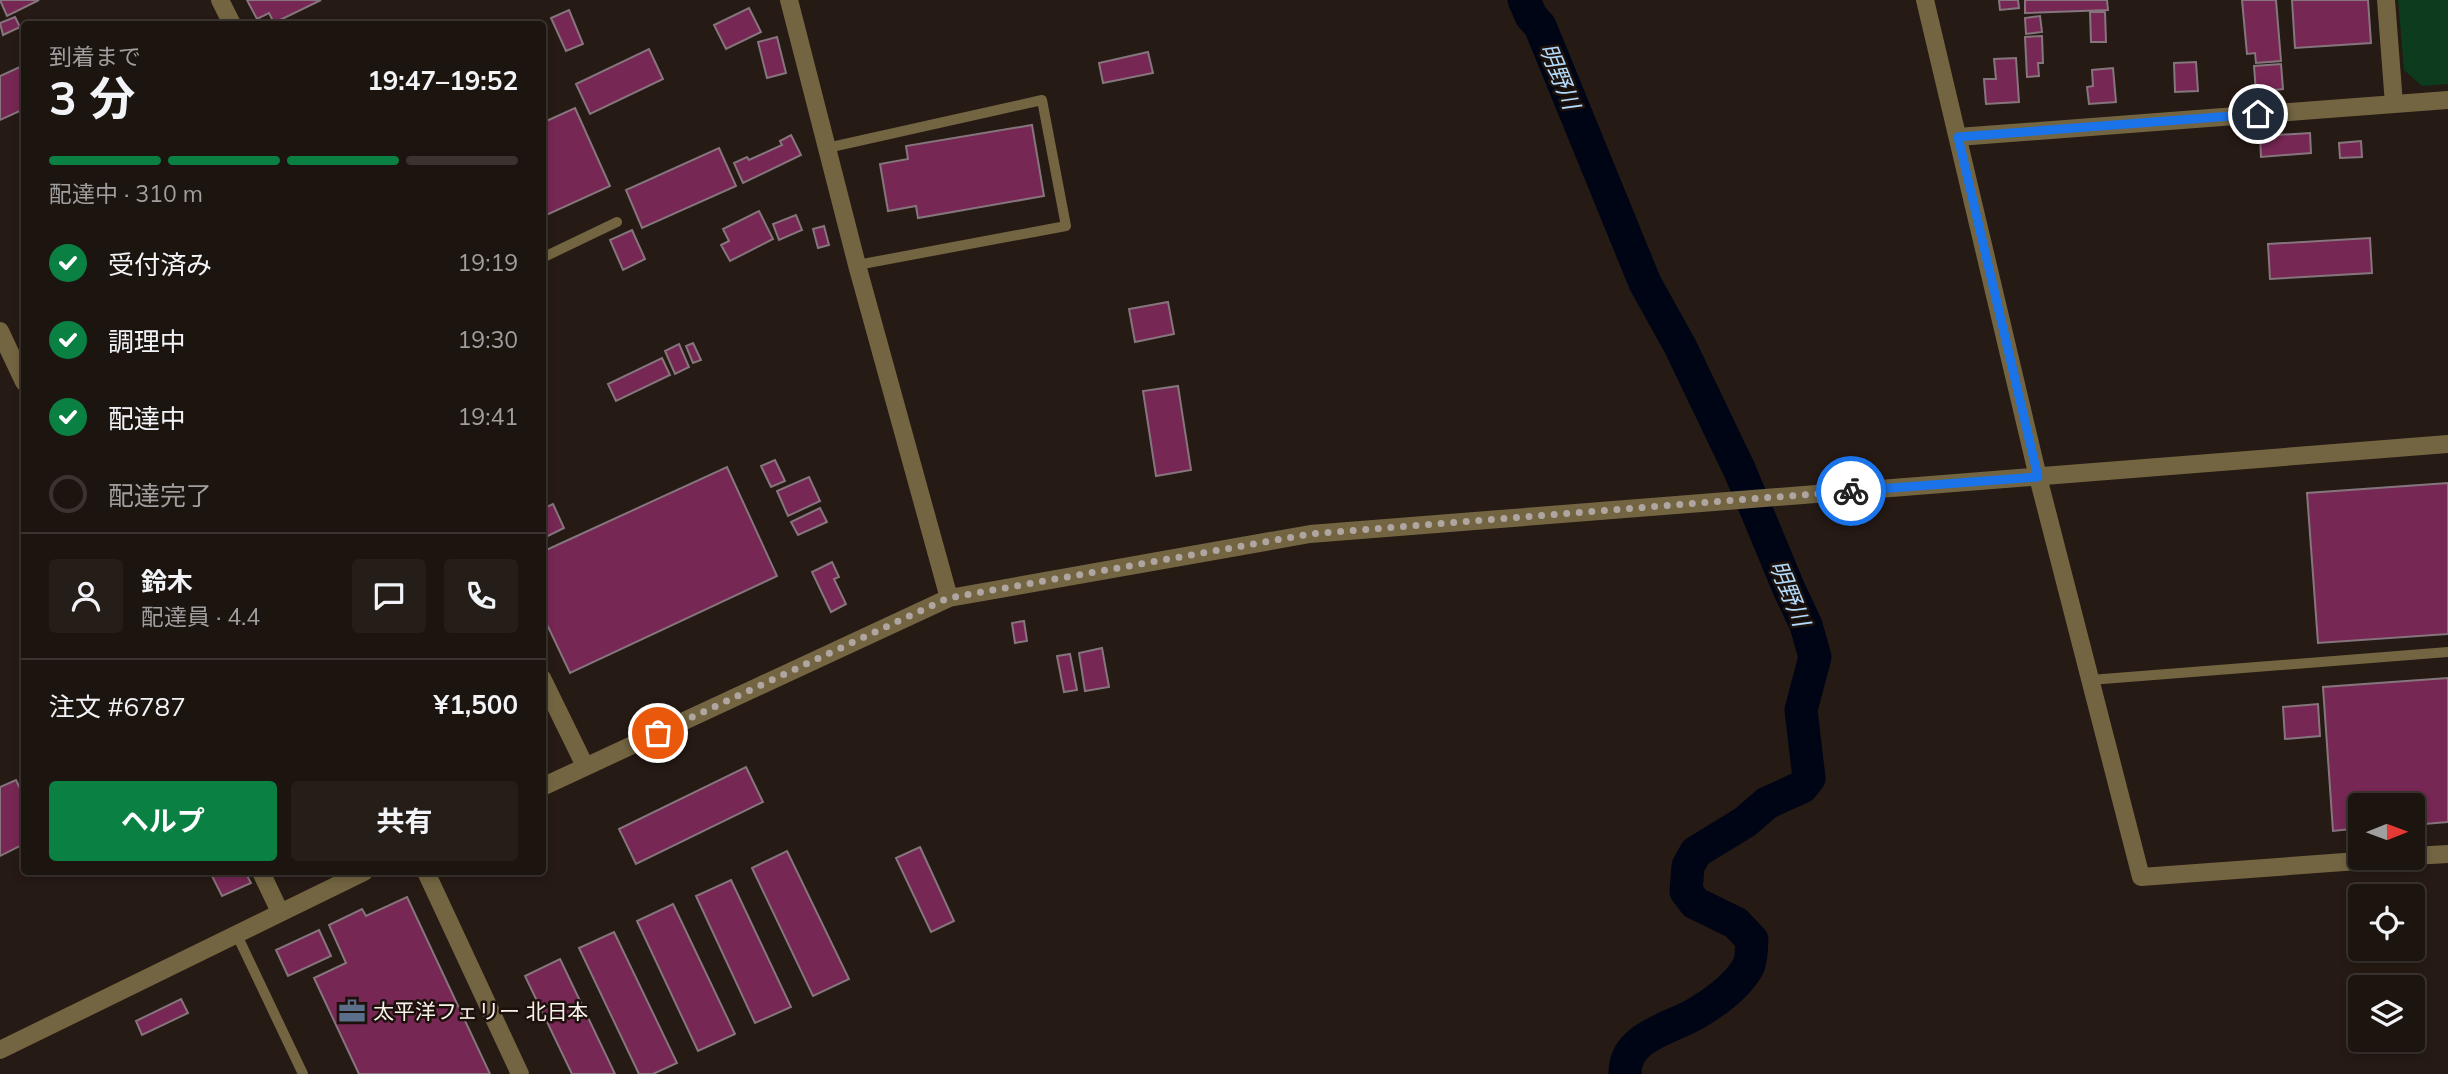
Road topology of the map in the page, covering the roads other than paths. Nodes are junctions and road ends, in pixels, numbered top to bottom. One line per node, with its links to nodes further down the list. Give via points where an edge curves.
1 (220, 0): 5 (street)
2 (789, 0): 9 (street)
3 (1925, 0): 8 (street)
4 (2386, 0): 7 (street)
5 (230, 21)
6 (2448, 100): 7 (street)
7 (2394, 104): 8 (street)
8 (1958, 137): 16 (street)
9 (827, 148): 12 (street); 12 (lane, via 1042,100 1066,226)
10 (617, 222): 11 (lane)
11 (546, 256)
12 (857, 265): 17 (street)
13 (0, 331): 14 (street)
14 (21, 376)
15 (2448, 444): 16 (street)
16 (2038, 477): 17 (street, via 1310,534); 19 (street)
17 (948, 598): 21 (street)
18 (2448, 652): 19 (lane)
19 (2090, 680): 25 (street, via 2141,877)
20 (546, 686): 21 (street)
21 (585, 766): 22 (street)
22 (546, 785)
23 (2448, 854): 24 (street)
24 (2426, 855)
25 (2348, 862)
26 (262, 875): 29 (street)
27 (358, 875): 29 (street)
28 (427, 875): 33 (street)
29 (280, 912): 30 (street)
30 (236, 933): 31 (street); 32 (lane)
31 (0, 1050)
32 (303, 1074)
33 (520, 1074)

